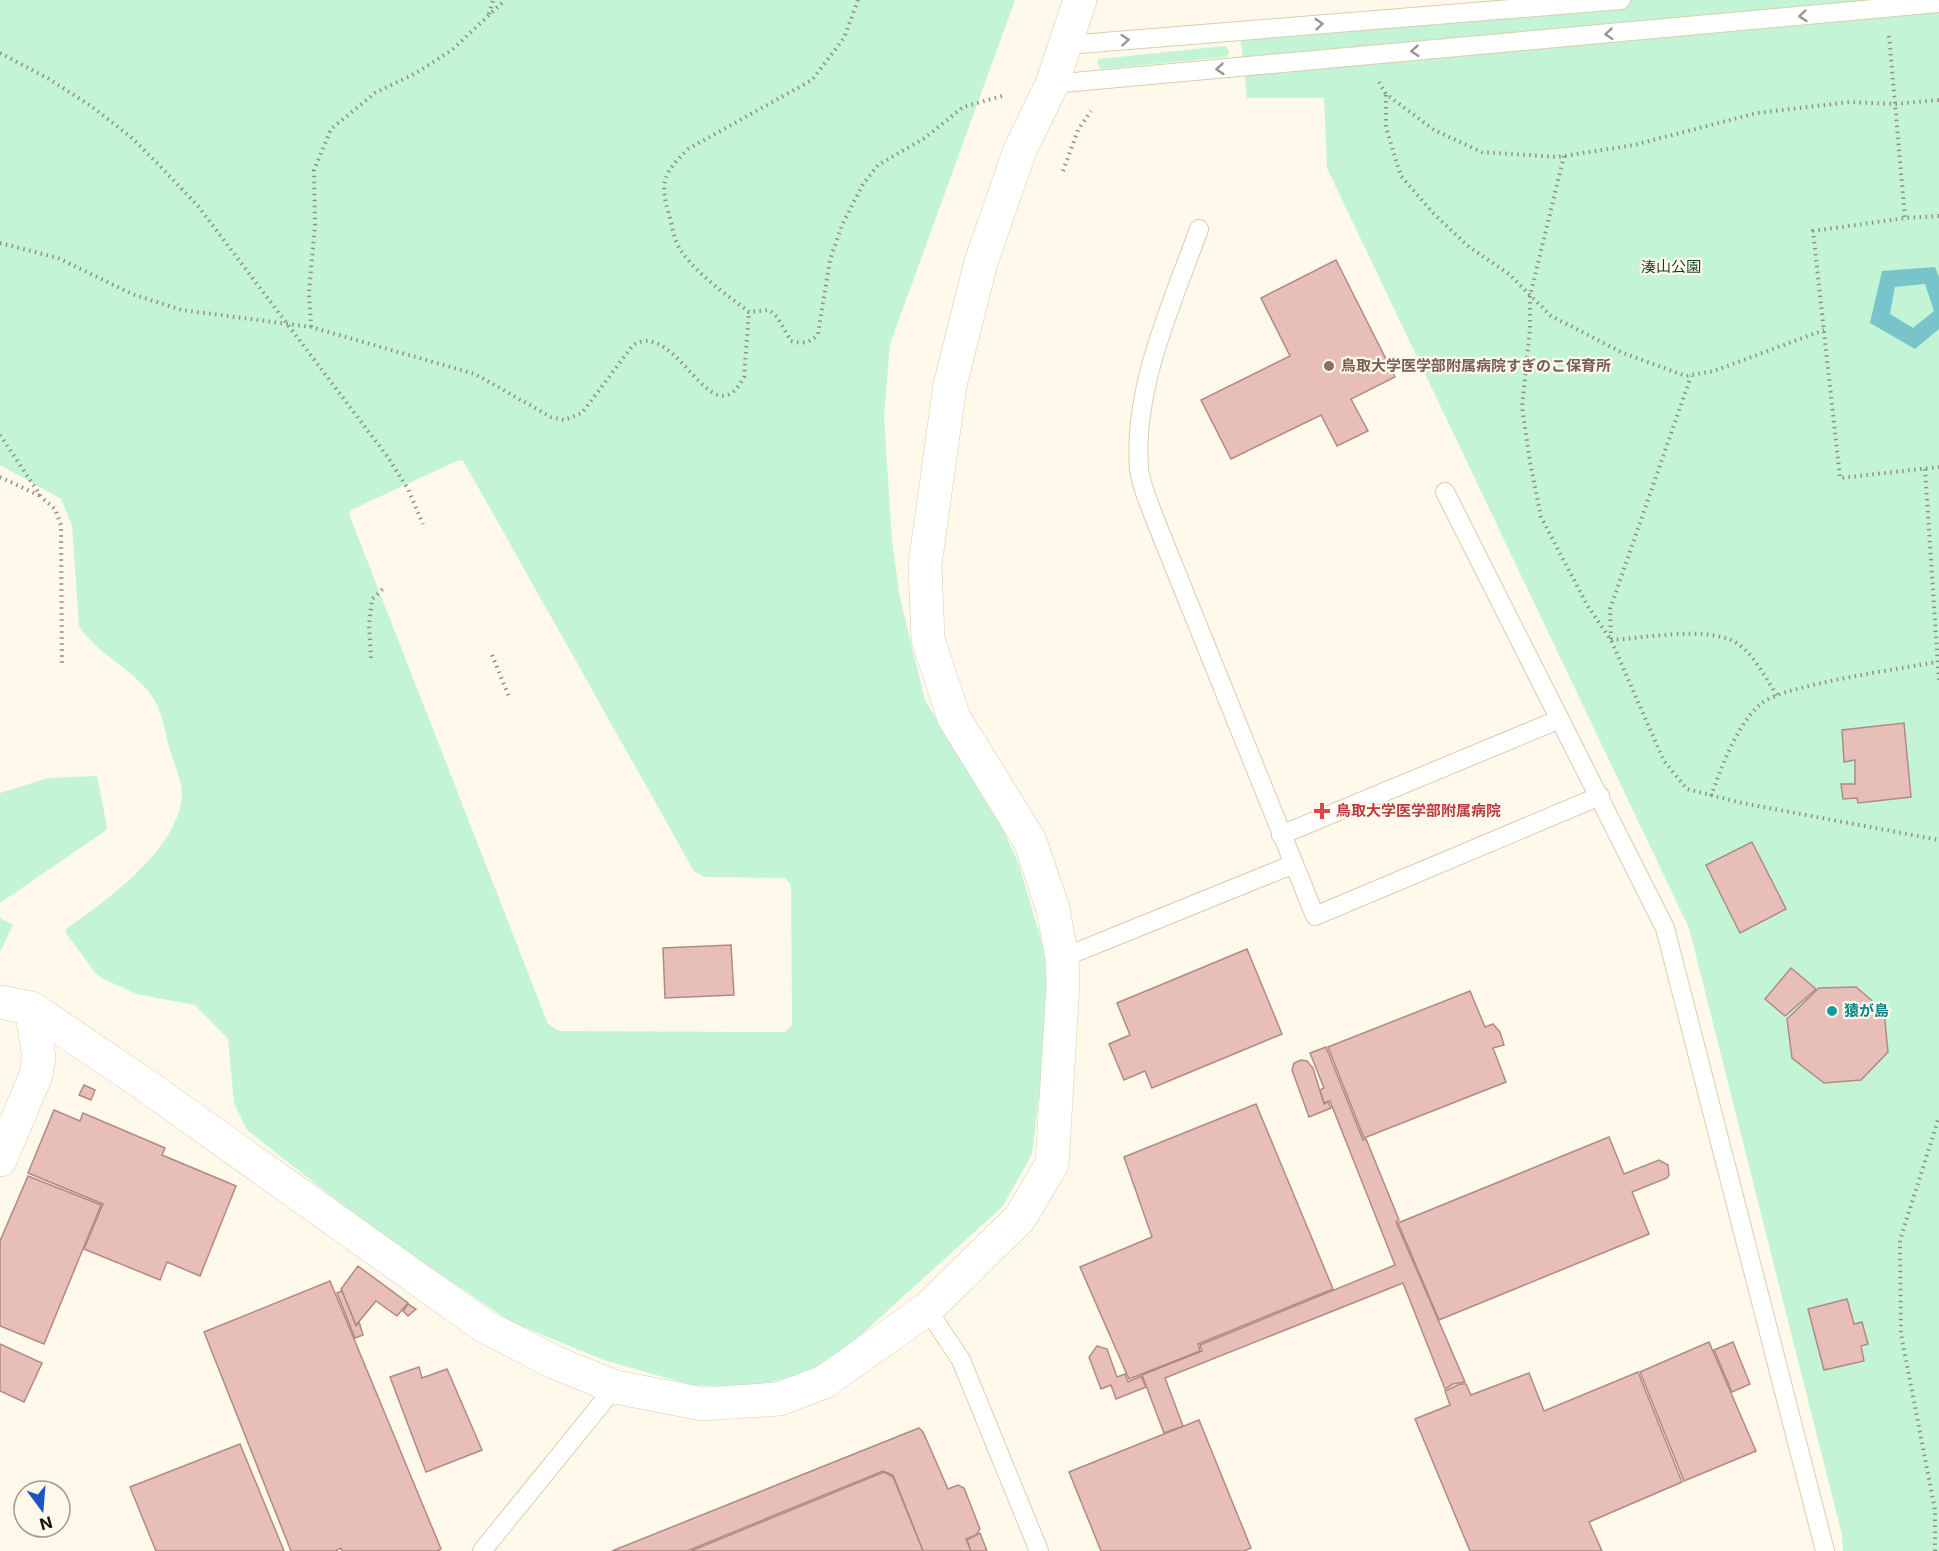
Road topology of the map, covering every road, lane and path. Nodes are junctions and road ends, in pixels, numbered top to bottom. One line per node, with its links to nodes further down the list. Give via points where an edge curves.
1 (493, 0): 8 (path)
2 (505, 0): 8 (path)
3 (858, 0): 22 (path, via 844,38 812,80 688,149 664,179 663,192 678,248)
4 (1080, 0): 9 (street)
5 (1621, 0): 9 (lane, one-way to 5)
6 (1939, 3): 7 (lane)
7 (1886, 8): 12 (lane, one-way to 12); 15 (path)
8 (488, 16): 24 (path, via 452,50 375,93 331,129 314,170)
9 (1067, 45): 12 (street)
10 (0, 53): 23 (path, via 66,89 132,138 198,206)
11 (1376, 77): 13 (path)
12 (1052, 84): 22 (path, via 963,107 926,138 878,165 863,184 842,225 830,260 814,339 799,344 791,341 777,316 769,310); 49 (street, via 1020,150 981,262 950,385 925,565 928,639 954,718 1030,841 1053,909)
13 (1386, 94): 16 (path, via 1434,130 1482,152); 21 (path, via 1386,128 1401,176 1468,247 1509,274)
14 (1939, 100): 15 (path)
15 (1894, 104): 16 (path, via 1850,102 1757,113 1634,145); 18 (path)
16 (1564, 156): 21 (path)
17 (1939, 216): 18 (path)
18 (1905, 218): 25 (path, via 1813,231)
19 (1199, 229): 46 (lane, via 1161,337 1139,418 1139,471)
20 (0, 243): 23 (path, via 58,258 132,294 182,310)
21 (1530, 296): 26 (path, via 1551,316 1623,353); 35 (path, via 1522,406 1541,517 1587,605)
22 (749, 312): 24 (path, via 744,377 733,391 718,396 710,393 662,346 649,340 639,341 582,413 564,420 551,417 475,374)
23 (288, 324): 24 (path); 33 (path, via 387,456 408,489)
24 (310, 327)
25 (1824, 330): 26 (path, via 1714,371); 29 (path, via 1840,478)
26 (1691, 375): 35 (path, via 1610,609)
27 (0, 435): 32 (path)
28 (1939, 467): 29 (path)
29 (1924, 469): 38 (path)
30 (0, 477): 32 (path)
31 (1445, 492): 43 (lane)
32 (42, 498): 39 (path, via 55,509 61,525)
33 (423, 525)
34 (385, 587): 37 (path, via 372,599)
35 (1611, 640): 42 (path, via 1700,634 1732,641 1752,659); 44 (path, via 1664,761 1687,789)
36 (492, 655): 41 (path)
37 (372, 658)
38 (1937, 662): 40 (path); 42 (path, via 1800,689)
39 (63, 665)
40 (1939, 682)
41 (509, 697)
42 (1778, 697): 44 (path, via 1762,703 1744,726 1722,765)
43 (1560, 719): 45 (lane); 46 (lane)
44 (1711, 795): 47 (path)
45 (1600, 796): 48 (lane, via 1315,916); 57 (lane, via 1665,928)
46 (1281, 835): 48 (lane)
47 (1939, 840)
48 (1294, 864): 49 (lane)
49 (1062, 958): 53 (street, via 1052,1164 1020,1218)
50 (16, 1005): 52 (street, via 39,1057 36,1075); 54 (street, via 141,1082 484,1326 554,1362)
51 (1939, 1117): 58 (path, via 1900,1240 1901,1334 1935,1510)
52 (0, 1160)
53 (927, 1308): 54 (street, via 824,1382 779,1399 703,1404); 56 (lane, via 961,1360)
54 (615, 1387): 55 (lane)
55 (482, 1551)
56 (1040, 1551)
57 (1825, 1551)
58 (1935, 1551)

